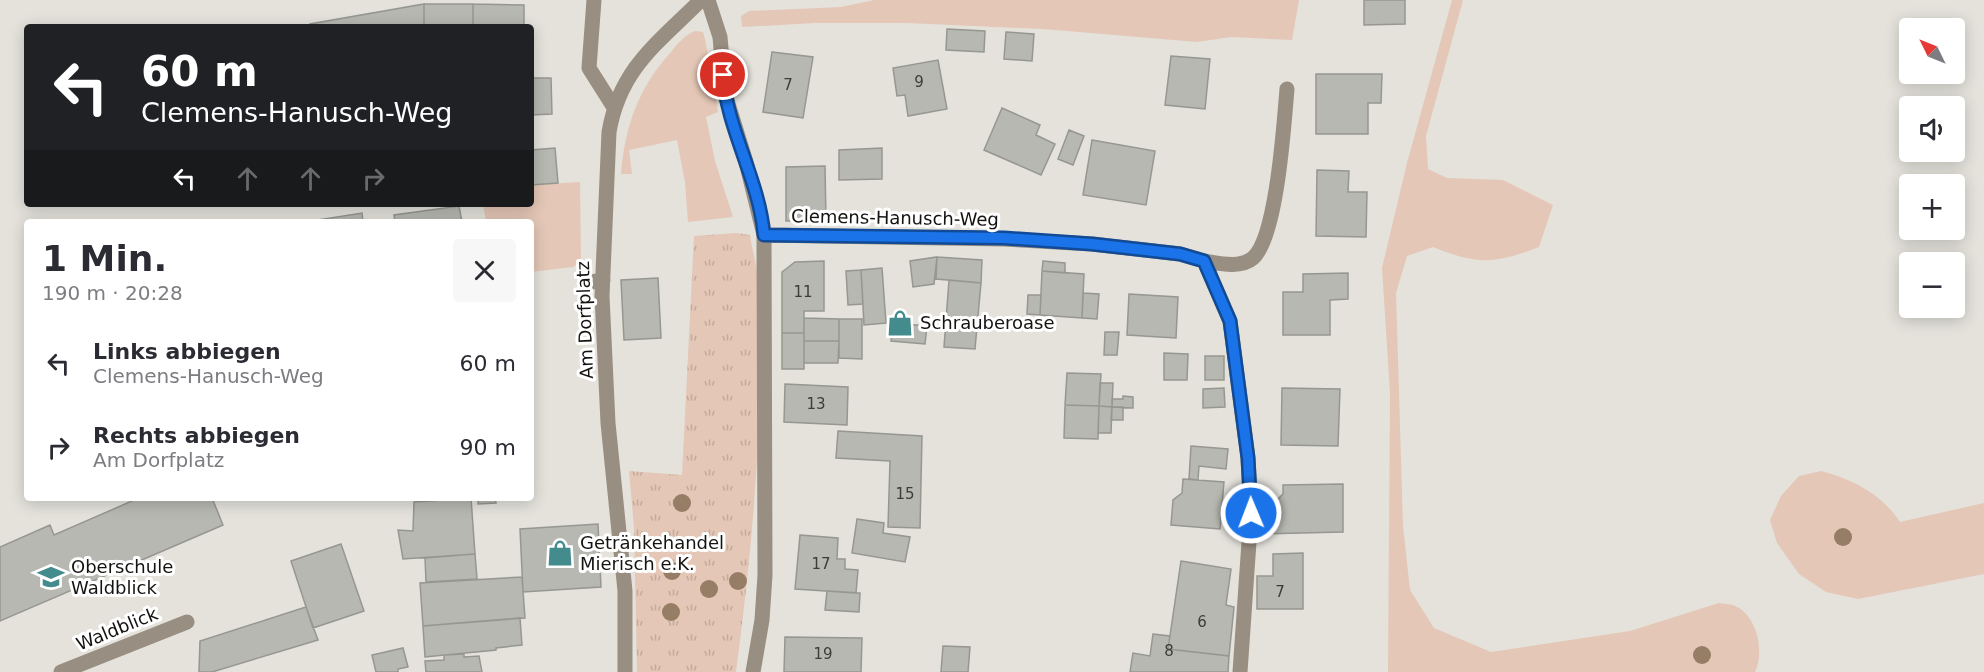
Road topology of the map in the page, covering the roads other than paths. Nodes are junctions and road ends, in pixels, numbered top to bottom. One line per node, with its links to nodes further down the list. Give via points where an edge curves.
1 (594, 0): 5 (street, via 589,68)
2 (701, 0): 5 (street, Am Dorfplatz, via 636,64)
3 (708, 0): 6 (street, via 720,37 724,94)
4 (1287, 89): 7 (street, Clemens-Hanusch-Weg, via 1280,159 1265,242 1252,259 1229,265)
5 (613, 106): 8 (street, Am Dorfplatz, via 606,174)
6 (764, 235): 7 (street, Clemens-Hanusch-Weg, via 1004,238 1180,254); 13 (street, via 765,575)
7 (1204, 261): 14 (street, via 1230,321 1248,458 1251,513)
8 (603, 280): 9 (street); 12 (street, Am Dorfplatz, via 608,423 625,591)
9 (585, 283)
10 (187, 622): 11 (street, Waldblick)
11 (61, 672)
12 (625, 672)
13 (753, 672)
14 (1240, 672)

